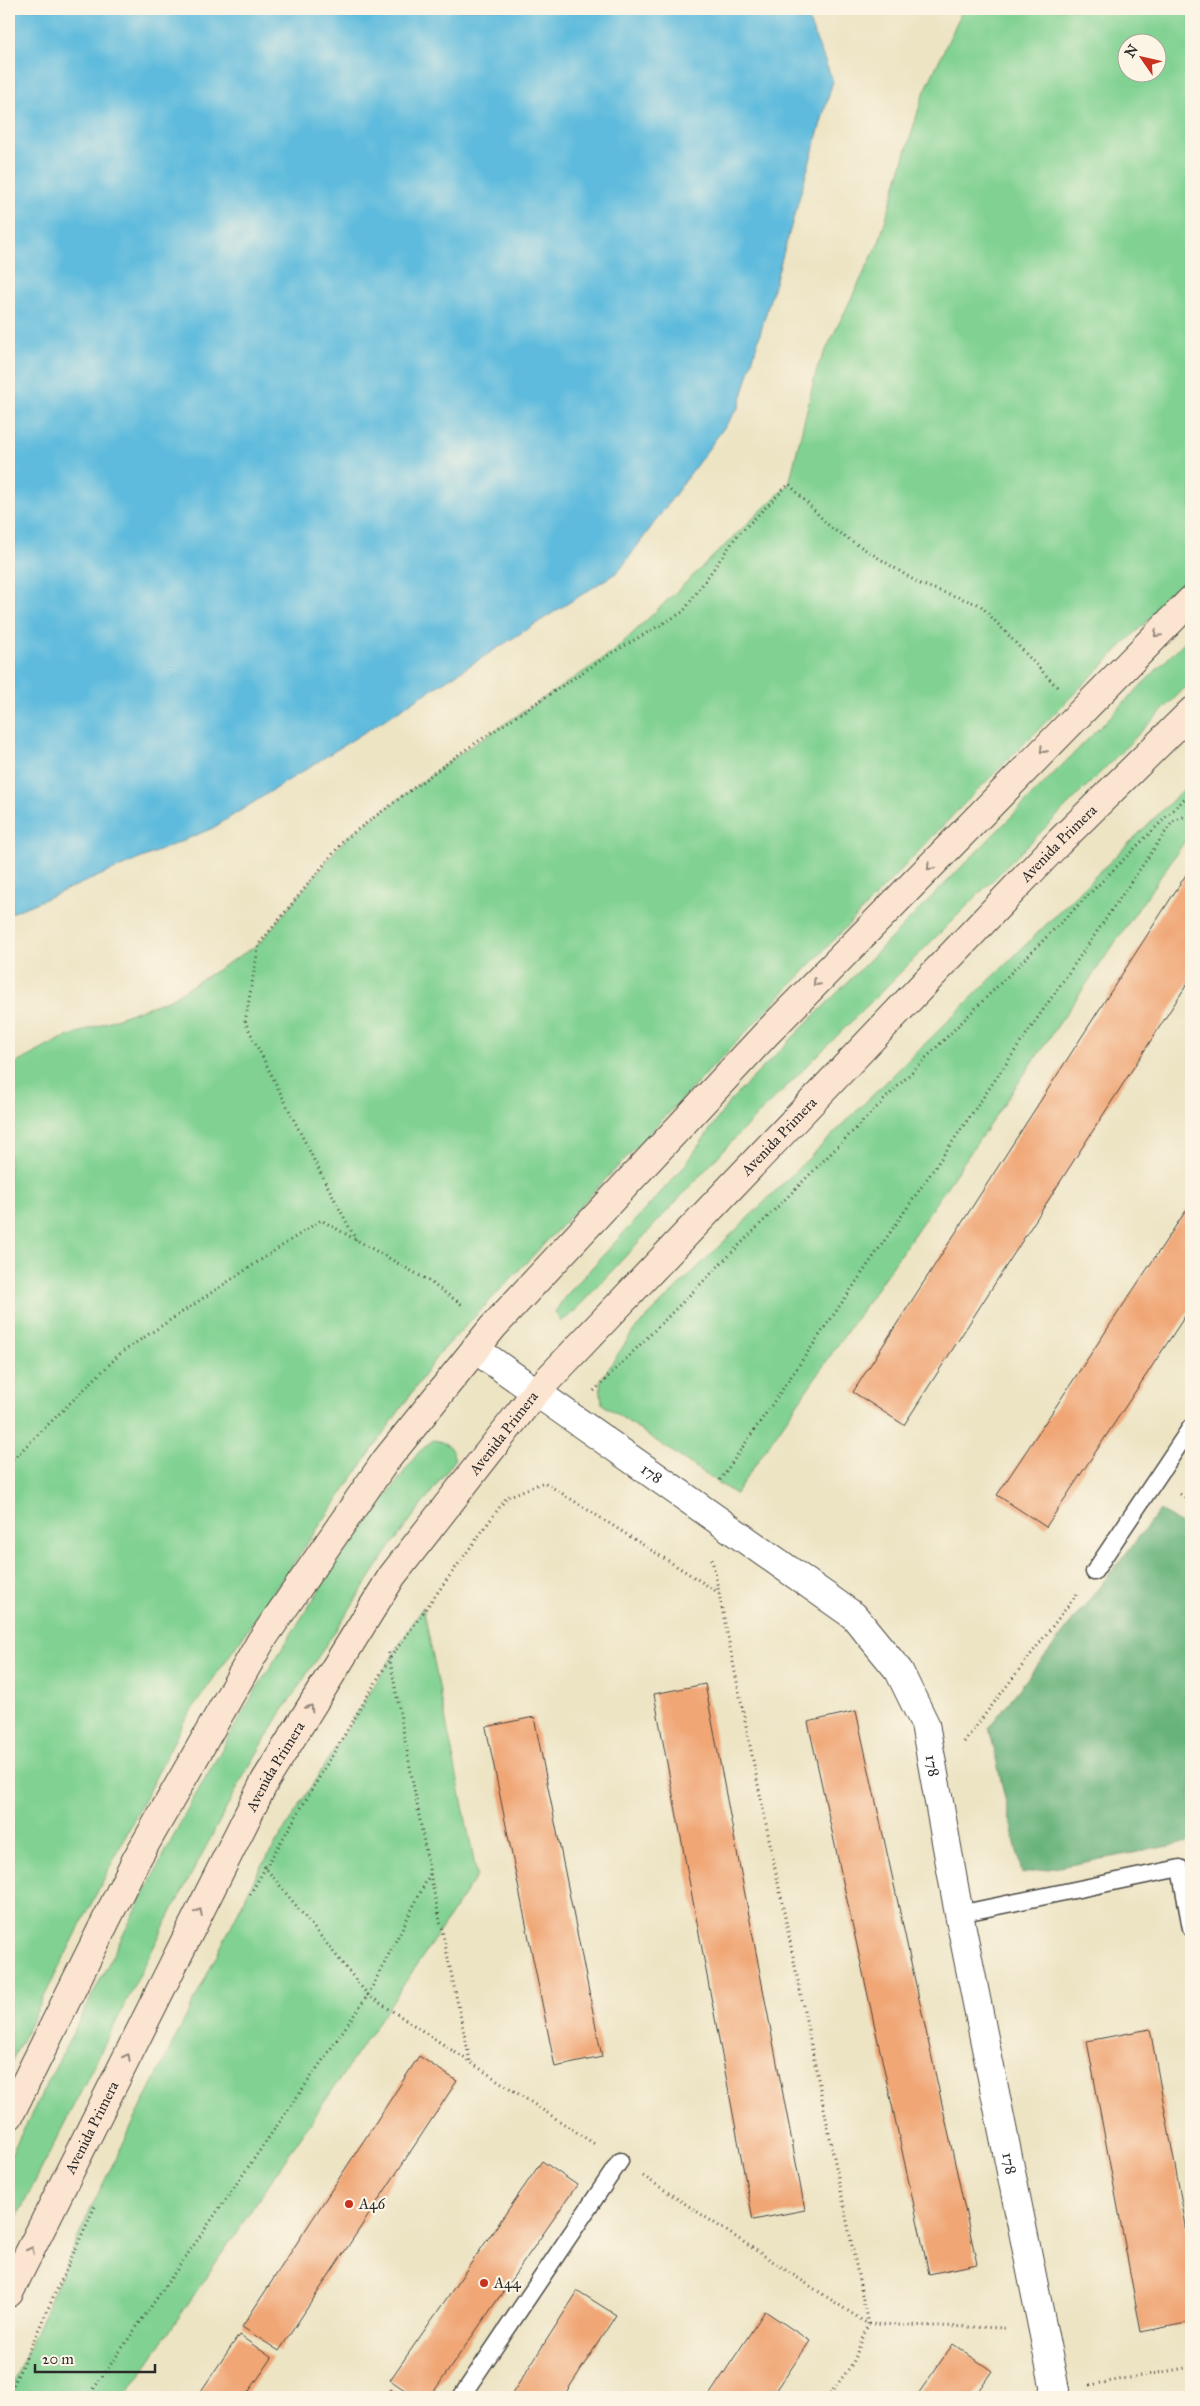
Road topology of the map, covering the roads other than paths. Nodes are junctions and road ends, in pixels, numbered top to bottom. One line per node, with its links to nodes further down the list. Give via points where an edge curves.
1 (1191, 600): 3 (street, one-way to 3, via 766,1034)
2 (1191, 712): 4 (street, Avenida Primera, via 1058,843)
3 (474, 1349): 4 (street, 178); 9 (street, via 386,1460 261,1641 136,1860)
4 (535, 1393): 7 (street, 178, via 854,1616 900,1672 925,1724); 11 (street, Avenida Primera, one-way to 4, via 265,1781 392,1576)
5 (1191, 1427): 6 (lane)
6 (1094, 1572)
7 (959, 1914): 8 (lane, via 1180,1868); 12 (street, 178)
8 (1191, 1928)
9 (9, 2116)
10 (620, 2161): 13 (lane)
11 (9, 2293)
12 (1053, 2394)
13 (462, 2397)

